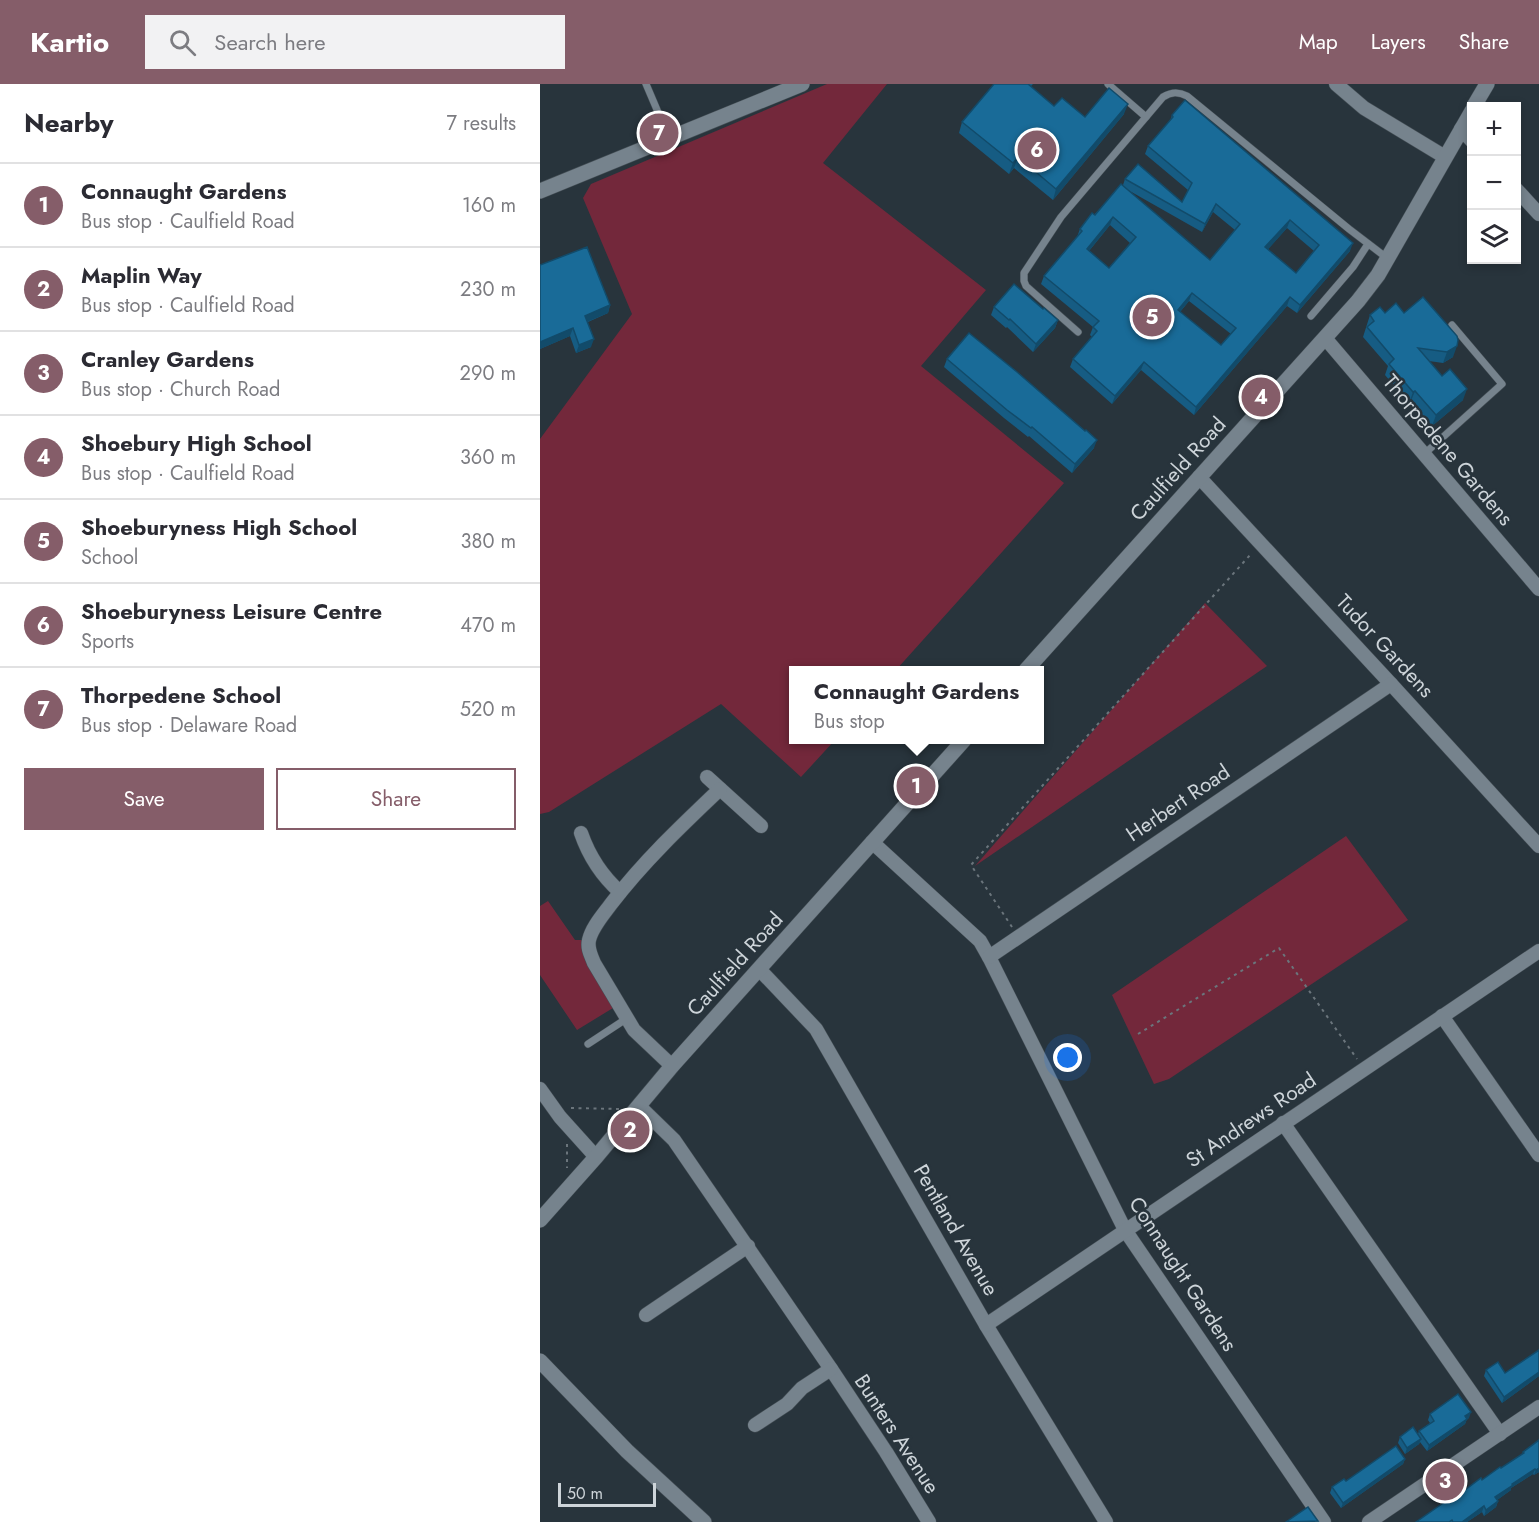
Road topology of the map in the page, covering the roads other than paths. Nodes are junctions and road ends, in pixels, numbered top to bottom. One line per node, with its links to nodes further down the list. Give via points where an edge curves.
1 (646, 84): 9 (lane)
2 (802, 84): 9 (street)
3 (1108, 84): 7 (lane)
4 (1336, 84): 10 (street, via 1364,108)
5 (1487, 84): 6 (street)
6 (1476, 102)
7 (1146, 117): 14 (lane, via 1168,94 1186,96); 18 (lane, via 1061,217 1024,273 1026,286)
8 (1466, 135): 10 (street, Caulfield Road)
9 (669, 138): 11 (street)
10 (1445, 157): 15 (street, Caulfield Road)
11 (540, 191)
12 (1521, 194): 13 (street)
13 (1539, 214)
14 (1368, 244): 15 (lane); 16 (lane)
15 (1387, 258): 19 (street, Caulfield Road, via 1358,301)
16 (1311, 316)
17 (1452, 325): 20 (lane, via 1502,384)
18 (1078, 332)
19 (1325, 338): 20 (street, Thorpedene Gardens); 21 (street, Caulfield Road)
20 (1423, 455): 22 (street, Thorpedene Gardens)
21 (1199, 477): 23 (street, Caulfield Road); 24 (street, Tudor Gardens)
22 (1539, 589)
23 (1030, 666)
24 (1391, 684): 31 (street, Tudor Gardens); 34 (street, Herbert Road)
25 (960, 744): 30 (street, Caulfield Road)
26 (707, 777): 27 (street)
27 (720, 789): 28 (street); 32 (street)
28 (761, 826)
29 (581, 833): 32 (street, via 583,852)
30 (872, 842): 34 (street, Connaught Gardens, via 980,941); 35 (street, Caulfield Road)
31 (1539, 846)
32 (620, 892): 37 (street, via 594,930 589,951)
33 (1539, 951): 36 (street, St Andrews Road)
34 (989, 957): 46 (street, Connaught Gardens)
35 (759, 969): 39 (street, Caulfield Road); 49 (street, Pentland Avenue, via 816,1029)
36 (1442, 1016): 42 (street, St Andrews Road); 43 (street)
37 (626, 1019): 38 (lane); 39 (street)
38 (588, 1044)
39 (672, 1066): 41 (street, Caulfield Road)
40 (540, 1089): 44 (street)
41 (636, 1109): 44 (street, Caulfield Road); 47 (street, Bunters Avenue, via 674,1140)
42 (1283, 1123): 46 (street, St Andrews Road); 54 (street)
43 (1539, 1155)
44 (596, 1157): 45 (street, Caulfield Road)
45 (540, 1220)
46 (1125, 1230): 49 (street, St Andrews Road); 58 (street, Connaught Gardens)
47 (748, 1246): 48 (street); 51 (street, Bunters Avenue)
48 (646, 1315)
49 (987, 1325): 57 (street, Pentland Avenue)
50 (540, 1361): 55 (street)
51 (831, 1370): 53 (street, Bunters Avenue); 56 (street, Bunters Avenue)
52 (1539, 1407): 54 (street)
53 (755, 1425)
54 (1500, 1434): 59 (street)
55 (704, 1522)
56 (929, 1522)
57 (1106, 1522)
58 (1324, 1522)
59 (1369, 1522)

